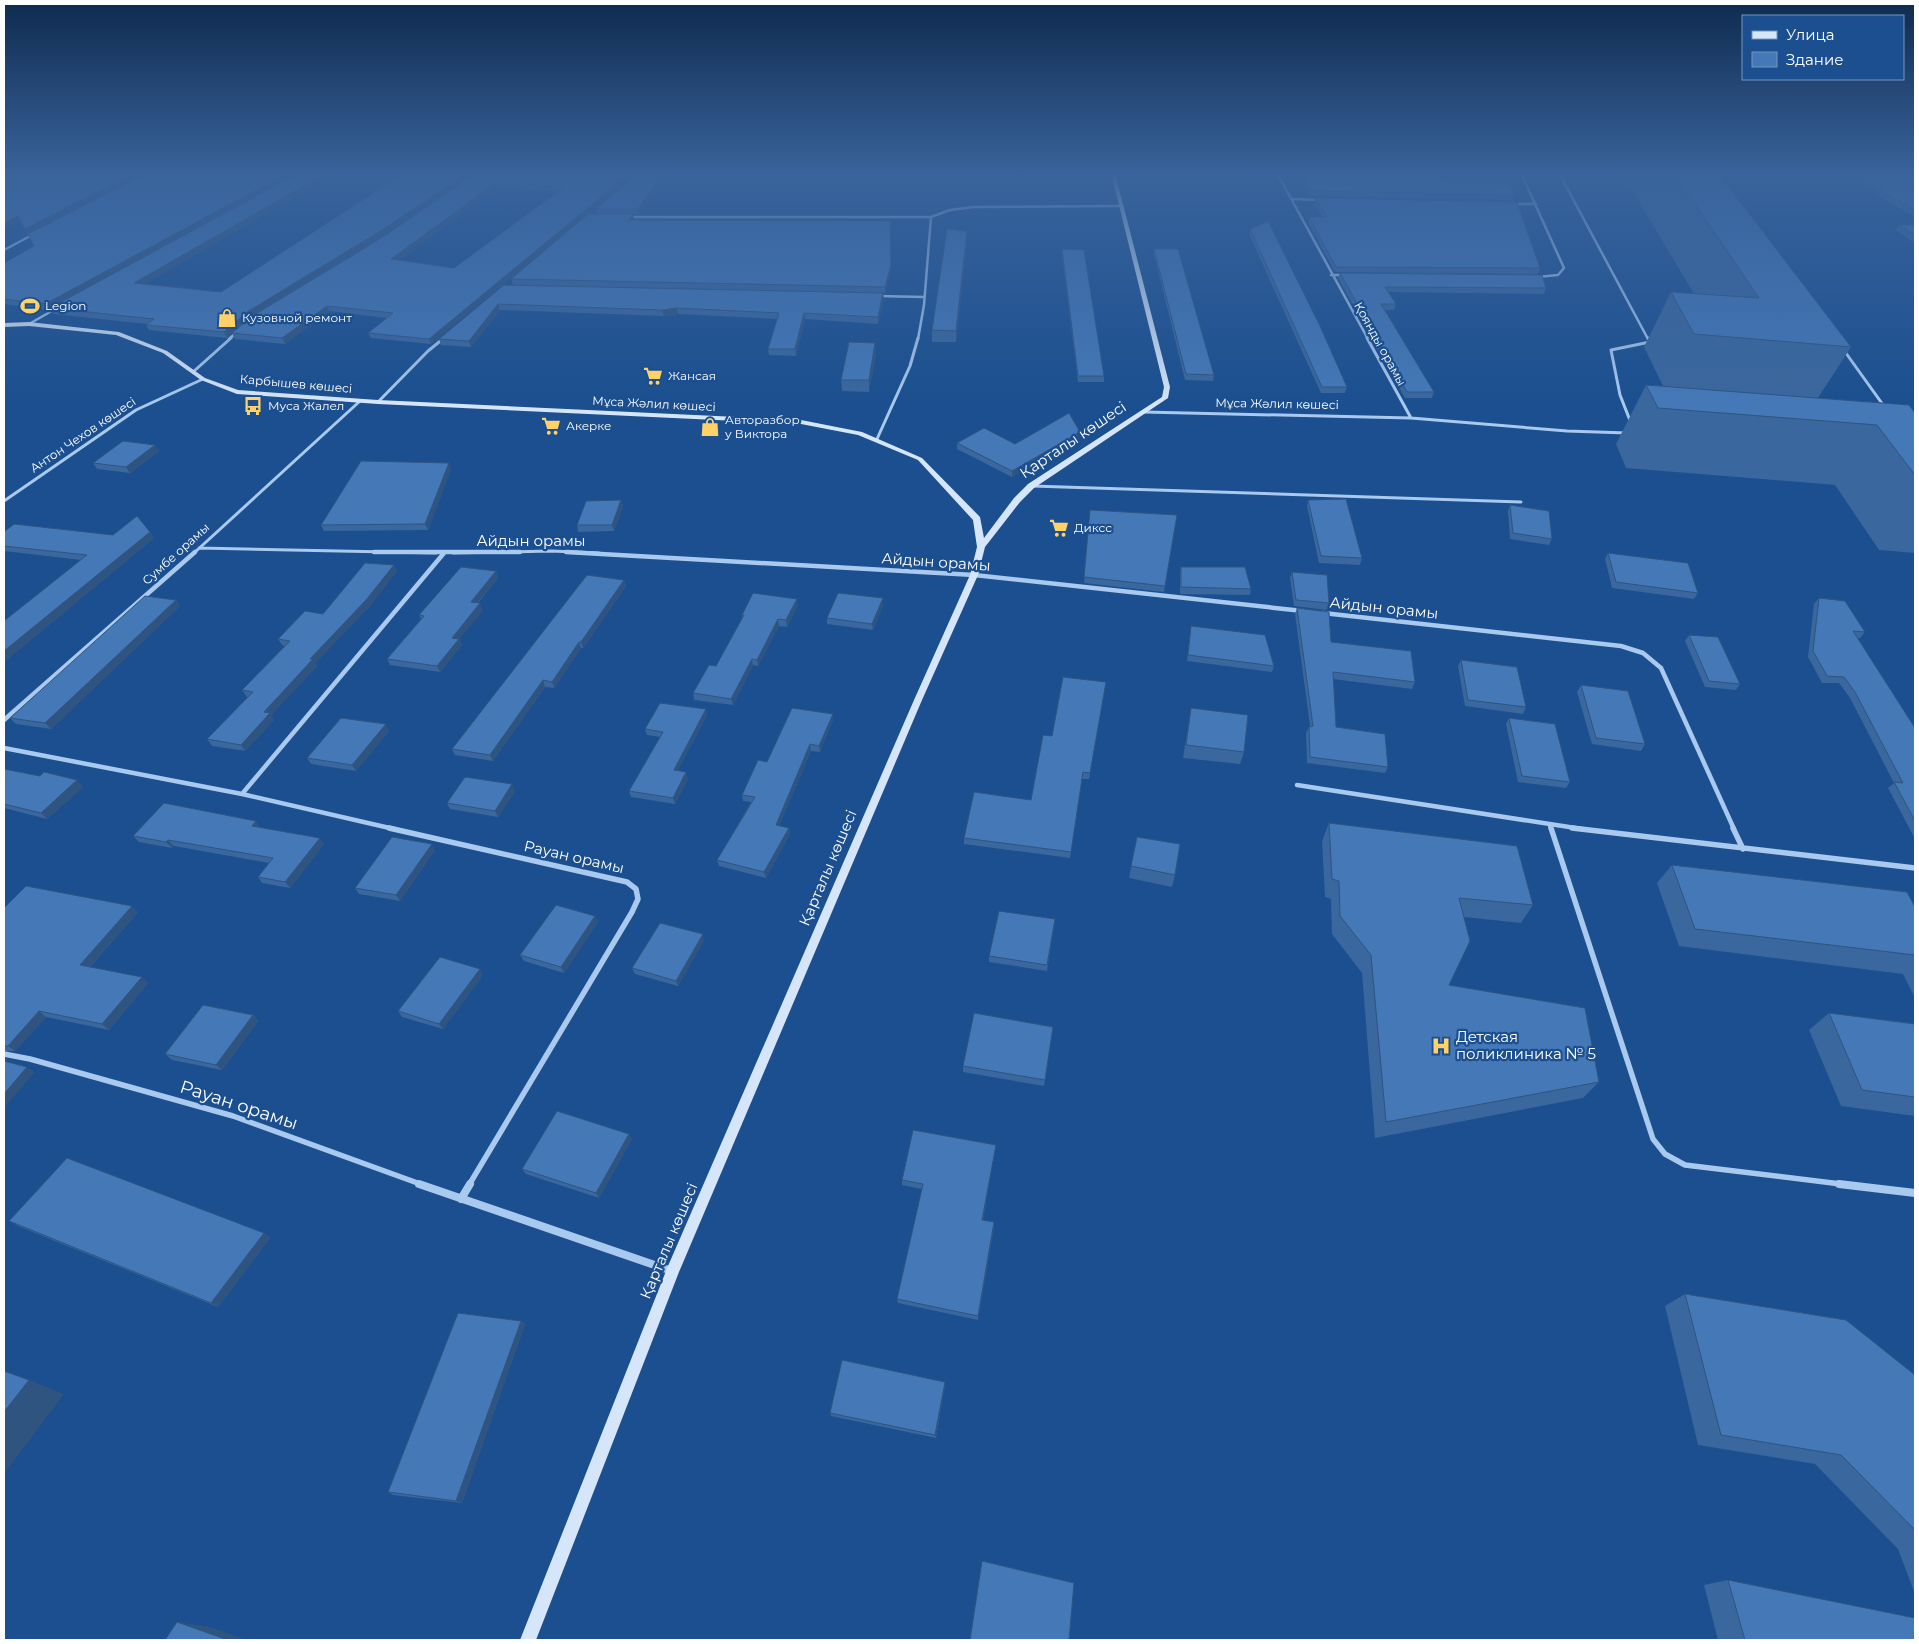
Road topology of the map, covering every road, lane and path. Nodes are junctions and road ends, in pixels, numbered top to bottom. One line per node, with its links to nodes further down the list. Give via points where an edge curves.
1 (928, 250): 10 (street)
2 (1131, 250): 21 (street, Қарталы көшесі, via 1167,387 1165,398)
3 (1318, 250): 6 (street, Қоянды орамы)
4 (1556, 250): 8 (street, via 1564,268 1558,274)
5 (1601, 250): 24 (street, via 1650,342 1611,350 1620,395)
6 (1331, 275): 7 (street); 23 (street, Қоянды орамы)
7 (1351, 275)
8 (1535, 277)
9 (874, 296): 10 (street)
10 (924, 297): 26 (street, via 914,354)
11 (63, 305): 12 (street)
12 (29, 324): 13 (street, Карбышев көшесі); 17 (street, Карбышев көшесі, via 117,333 165,352)
13 (4, 325)
14 (239, 331): 17 (street)
15 (448, 336): 20 (street, via 428,351)
16 (1842, 347): 22 (street)
17 (193, 372): 18 (street, Карбышев көшесі)
18 (203, 379): 19 (street, Карбышев көшесі, via 237,392); 28 (street, Антон Чехов көшесі, via 136,410)
19 (360, 401): 20 (street, Мұса Жәлил көшесі); 31 (street, Сумбе орамы)
20 (378, 402): 26 (street, Мұса Жәлил көшесі, via 800,422)
21 (1143, 412): 23 (street, Мұса Жәлил көшесі); 27 (street, Қарталы көшесі)
22 (1890, 416)
23 (1411, 418): 25 (street, Мұса Жәлил көшесі, via 1567,431)
24 (1632, 425)
25 (1634, 433)
26 (877, 439): 30 (street, Мұса Жәлил көшесі, via 920,459 955,494 977,519)
27 (1031, 486): 29 (street); 30 (street, Қарталы көшесі)
28 (4, 501)
29 (1521, 502)
30 (981, 547): 33 (street, Қарталы көшесі)
31 (199, 548): 32 (street, Айдын орамы); 36 (street, Сумбе орамы)
32 (444, 553): 33 (street, Айдын орамы, via 551,551 630,554); 39 (street)
33 (974, 575): 34 (street, Айдын орамы); 46 (street, Қарталы көшесі)
34 (1308, 611)
35 (1317, 612): 41 (street, Айдын орамы, via 1622,646 1643,653 1661,668)
36 (4, 720)
37 (4, 748): 39 (street, Рауан орамы)
38 (1296, 785): 40 (street)
39 (242, 794): 45 (street, Рауан орамы, via 627,882 636,888 638,899 632,912)
40 (1550, 825): 41 (street); 44 (street, via 1653,1139 1664,1154 1685,1165)
41 (1743, 849): 42 (street)
42 (1915, 868)
43 (4, 1054): 45 (street, Рауан орамы, via 233,1116)
44 (1915, 1193)
45 (461, 1199): 46 (street, Рауан орамы)
46 (673, 1271): 47 (street, Қарталы көшесі)
47 (528, 1640)

